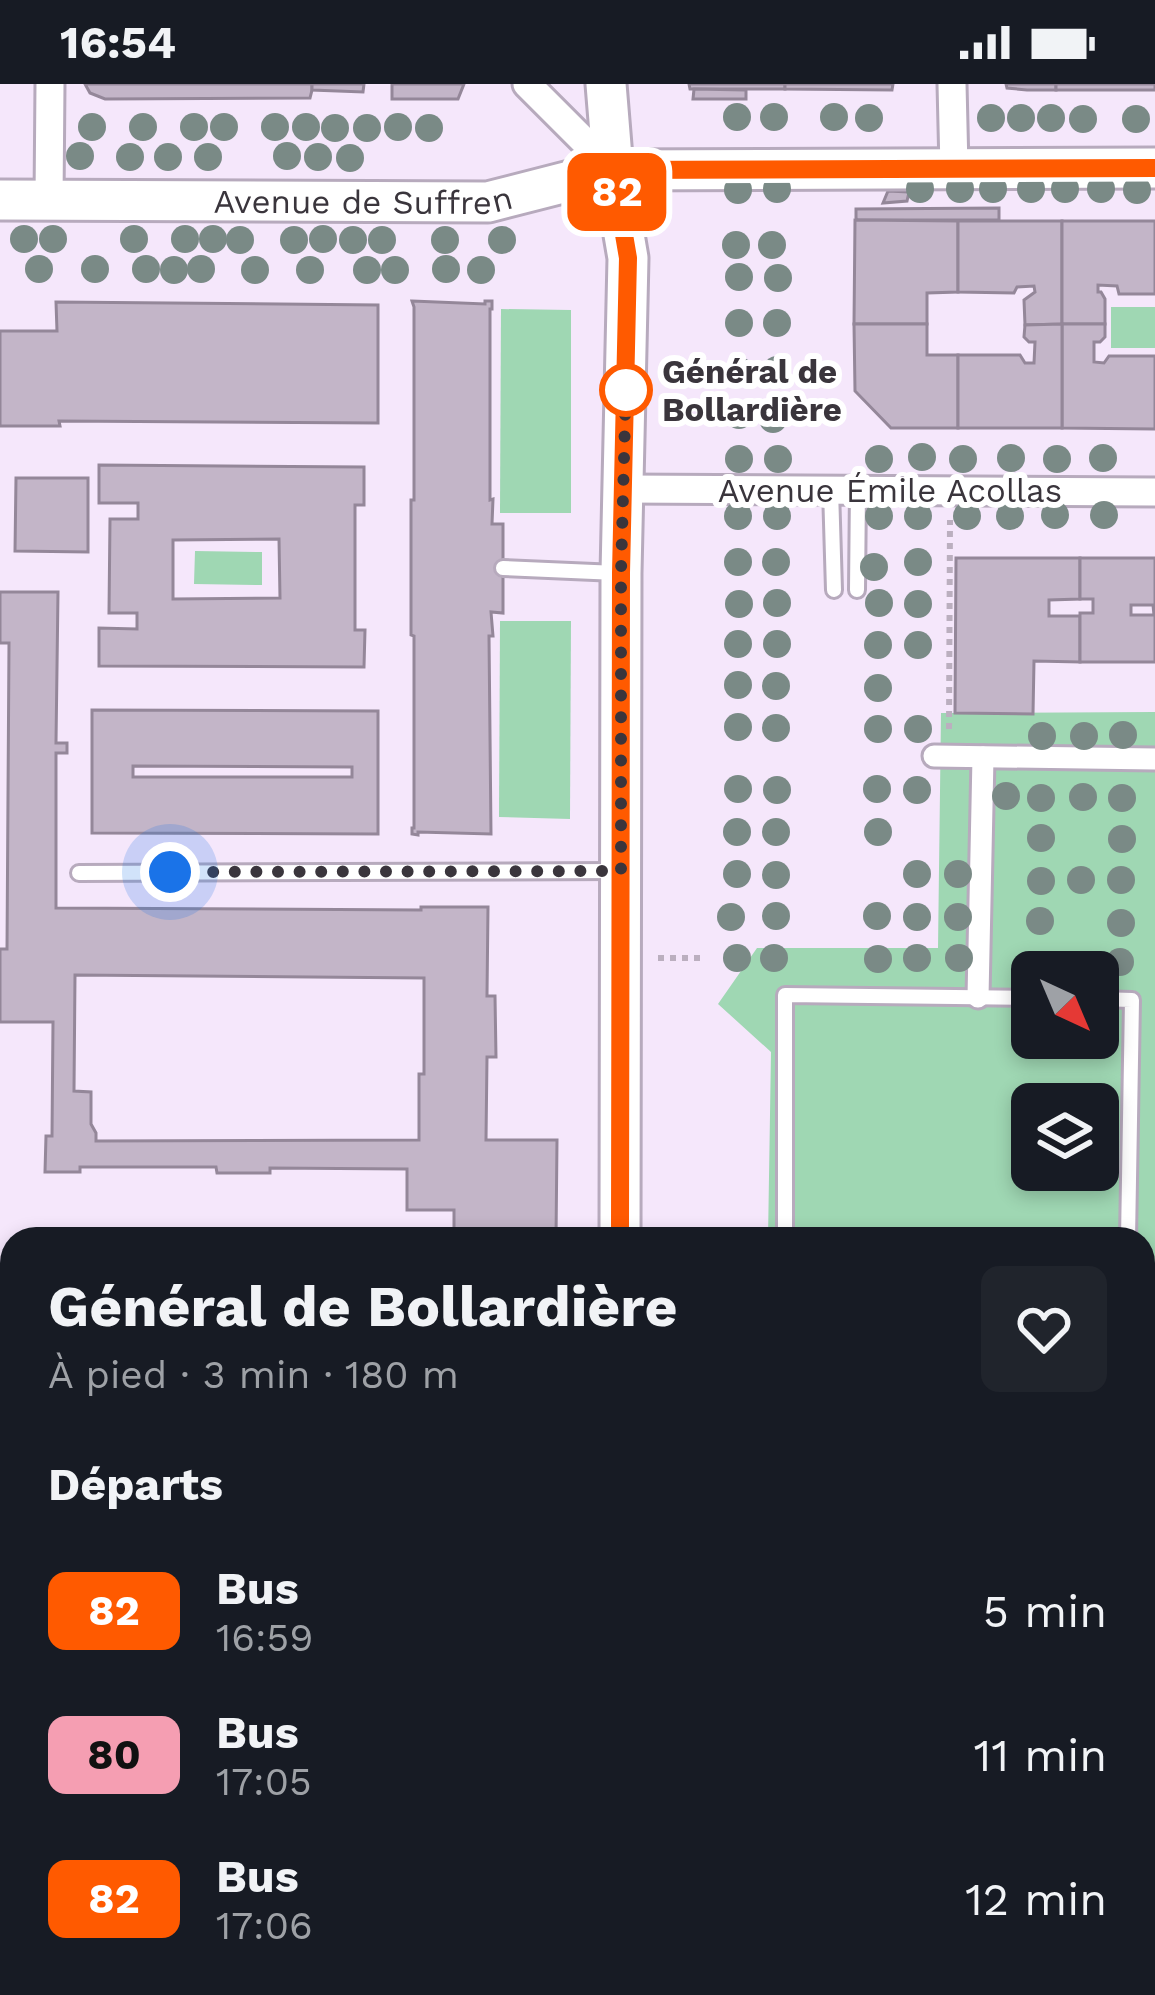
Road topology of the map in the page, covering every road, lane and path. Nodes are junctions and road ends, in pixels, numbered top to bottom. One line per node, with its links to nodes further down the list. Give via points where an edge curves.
1 (50, 84): 9 (street)
2 (527, 84): 7 (street)
3 (606, 84): 7 (main road)
4 (952, 84): 5 (street)
5 (954, 167): 6 (main road, Avenue de Suffren); 7 (main road, Avenue de Suffren)
6 (1155, 168)
7 (613, 170): 9 (main road, Avenue de Suffren, via 488,202); 10 (main road, via 628,258)
8 (0, 200): 9 (main road, Avenue de Suffren)
9 (49, 200)
10 (624, 489): 11 (street, Avenue Émile Acollas); 15 (main road)
11 (844, 489): 12 (street, Avenue Émile Acollas); 16 (lane); 17 (lane)
12 (951, 490): 13 (street, Avenue Émile Acollas); 18 (path)
13 (1155, 491)
14 (503, 568): 15 (lane)
15 (621, 573): 21 (main road)
16 (834, 590)
17 (857, 590)
18 (942, 756): 19 (street)
19 (983, 757): 20 (street); 23 (street)
20 (1155, 759)
21 (621, 871): 22 (lane); 26 (main road)
22 (79, 872)
23 (978, 997): 24 (lane); 27 (lane, via 785,995)
24 (1011, 998)
25 (1119, 1000): 28 (lane, via 1132,1000)
26 (620, 1227)
27 (784, 1227)
28 (1128, 1227)

